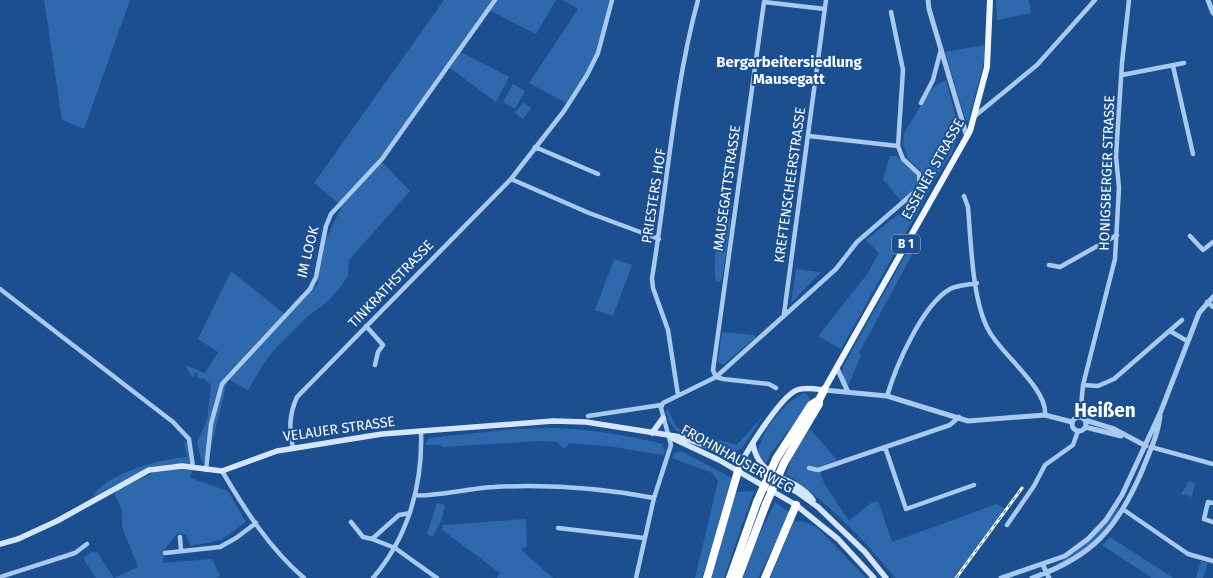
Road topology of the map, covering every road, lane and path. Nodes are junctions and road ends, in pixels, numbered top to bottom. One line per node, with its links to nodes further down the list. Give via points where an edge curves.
1 (495, 0): 73 (street, IM LOOK, via 382,159 331,214 316,277 310,289 222,384 211,424)
2 (612, 0): 22 (street, TINKRATHSTRASSE, via 596,60 572,99)
3 (698, 0): 29 (street, PRIESTERS HOF)
4 (826, 0): 10 (street, KREFTENSCHEERSTRASSE)
5 (928, 0): 13 (street)
6 (990, 0): 18 (main road, ESSENER STRASSE / B 1, via 989,52)
7 (1095, 0): 18 (street, via 1037,65)
8 (1129, 0): 16 (street, HONIGSBERGER STRASSE)
9 (1208, 0): 12 (street)
10 (825, 9): 19 (street, KREFTENSCHEERSTRASSE); 44 (street, MAUSEGATTSTRASSE, via 764,2 713,370)
11 (892, 12): 21 (street, via 903,70)
12 (1213, 13)
13 (941, 49): 17 (street, via 933,80); 20 (street)
14 (1184, 64): 15 (street, HONIGSBERGER STRASSE)
15 (1173, 66): 16 (street, HONIGSBERGER STRASSE); 23 (street)
16 (1122, 75): 27 (street, HONIGSBERGER STRASSE, via 1116,156 1120,188)
17 (921, 103)
18 (976, 115): 20 (main road, ESSENER STRASSE / B 1)
19 (808, 136): 21 (street); 37 (street, KREFTENSCHEERSTRASSE)
20 (967, 137): 43 (main road, ESSENER STRASSE / B 1)
21 (898, 146): 37 (street, via 903,159 919,174 921,179 917,190 857,242 836,268)
22 (535, 147): 24 (street); 25 (street, TINKRATHSTRASSE)
23 (1193, 154)
24 (598, 174)
25 (511, 179): 29 (street); 39 (street, TINKRATHSTRASSE)
26 (964, 196): 32 (street)
27 (1117, 235): 31 (street, via 1060,266); 45 (street, HONIGSBERGER STRASSE, via 1115,260)
28 (1190, 236): 30 (street, via 1203,250)
29 (659, 239): 49 (street, PRIESTERS HOF, via 653,288 668,330)
30 (1213, 242)
31 (1048, 266)
32 (976, 283): 50 (street, via 952,288 931,308 912,336); 54 (street, via 981,314 990,334 1041,396)
33 (0, 289): 71 (street, via 173,422 188,439)
34 (1213, 297): 35 (street)
35 (1207, 302): 36 (street); 41 (street)
36 (1213, 307)
37 (784, 314): 44 (street)
38 (1182, 320): 40 (street)
39 (366, 326): 42 (street, via 383,345); 68 (street, TINKRATHSTRASSE, via 297,397 290,413)
40 (1170, 331): 41 (street); 45 (street, via 1114,379 1098,386)
41 (1187, 341): 53 (street)
42 (375, 365)
43 (837, 368): 47 (main road, ESSENER STRASSE / B 1); 48 (street)
44 (716, 377): 46 (street, via 769,384); 49 (street)
45 (1083, 385): 58 (street, HONIGSBERGER STRASSE)
46 (776, 388)
47 (824, 390): 48 (street); 51 (highway, B 1); 64 (main road, via 801,389 788,395)
48 (848, 392): 50 (street)
49 (678, 395): 52 (street)
50 (888, 396): 57 (street)
51 (819, 400): 107 (highway, bridge, via 811,405 776,459); 108 (highway, B 1, bridge, via 784,463)
52 (661, 405): 55 (street); 56 (street)
53 (1161, 411): 65 (street); 67 (street)
54 (1045, 415): 57 (street, via 974,421); 59 (street)
55 (588, 416)
56 (663, 418): 62 (main road); 63 (street)
57 (959, 418): 66 (street, via 950,425)
58 (1083, 421): 59 (street); 60 (street); 65 (street)
59 (1072, 422): 60 (street)
60 (1078, 430): 88 (street, via 1073,445 1045,465)
61 (421, 431): 62 (main road, VELAUER STRASSE, via 553,421 586,422); 68 (main road, VELAUER STRASSE); 78 (street, via 421,459)
62 (652, 433): 63 (main road, VELAUER STRASSE)
63 (670, 436): 69 (main road, FROHNHAUSER WEG, via 710,447); 75 (main road, FROHNHAUSER WEG); 79 (street, via 670,449)
64 (753, 444): 69 (main road); 82 (main road, via 754,455 762,466 803,490)
65 (1144, 445): 67 (street); 99 (street, via 1122,495 1098,529 1075,550)
66 (885, 447): 72 (street, via 818,470); 76 (street, via 906,509)
67 (1151, 447): 70 (street); 83 (street)
68 (293, 448): 74 (main road, VELAUER STRASSE)
69 (741, 461): 75 (main road); 77 (main road, FROHNHAUSER WEG)
70 (1213, 464)
71 (193, 467): 73 (main road, VELAUER STRASSE); 93 (main road, VELAUER STRASSE, via 149,470 57,522)
72 (809, 468)
73 (206, 470): 74 (main road, VELAUER STRASSE)
74 (222, 471): 87 (street)
75 (738, 471): 81 (main road, FROHNHAUSER WEG); 106 (highway)
76 (974, 486)
77 (796, 492): 81 (main road); 82 (main road, FROHNHAUSER WEG)
78 (415, 495): 79 (street, via 483,487 534,486 582,488); 84 (street)
79 (654, 498): 91 (street)
80 (1213, 503): 86 (street, via 1208,502 1204,519)
81 (796, 506): 109 (highway); 110 (main road, FROHNHAUSER WEG, via 838,539)
82 (818, 507): 111 (main road, FROHNHAUSER WEG, via 865,552)
83 (1124, 510): 98 (street, via 1188,554); 100 (street, via 1104,537 1086,553)
84 (410, 514): 92 (street, via 399,515); 95 (street)
85 (351, 522): 92 (street, via 363,537)
86 (1213, 522)
87 (256, 523): 96 (street, via 220,547); 102 (street, via 276,551)
88 (1007, 525)
89 (558, 528): 91 (street)
90 (180, 537): 96 (street)
91 (644, 538): 105 (street)
92 (372, 539): 95 (street)
93 (0, 544)
94 (88, 544): 101 (street, via 75,553)
95 (395, 548): 103 (street); 104 (street)
96 (181, 551): 97 (street)
97 (165, 552)
98 (1213, 561)
99 (1043, 564): 100 (street); 112 (street)
100 (1047, 576): 113 (street)
101 (0, 578)
102 (304, 578)
103 (373, 578)
104 (437, 578)
105 (636, 578)
106 (707, 578)
107 (730, 578)
108 (738, 578)
109 (765, 578)
110 (874, 578)
111 (886, 578)
112 (1001, 578)
113 (1032, 578)

